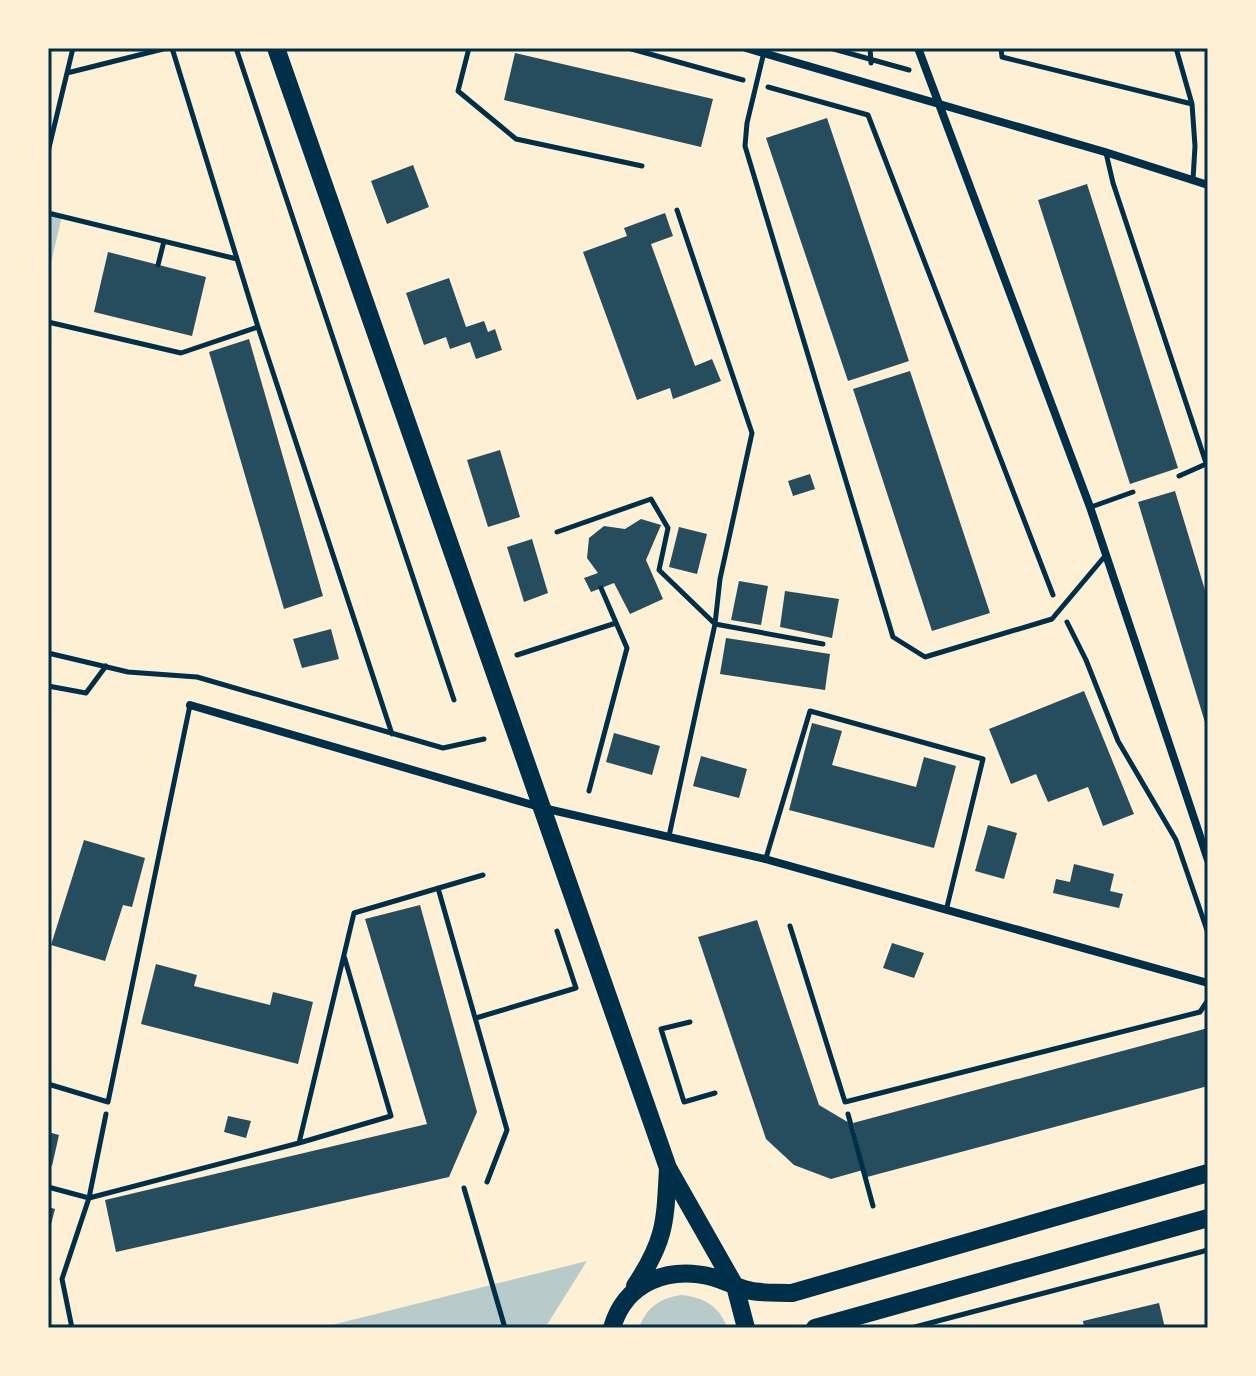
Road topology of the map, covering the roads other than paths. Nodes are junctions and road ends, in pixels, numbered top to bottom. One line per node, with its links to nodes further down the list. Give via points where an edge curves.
1 (276, 48): 24 (main road)
2 (469, 48): 11 (lane, via 458,91 516,139)
3 (746, 48): 7 (street)
4 (918, 48): 9 (street)
5 (1001, 48): 8 (lane, via 1002,57)
6 (1176, 48): 8 (lane)
7 (764, 52): 9 (street); 20 (lane, via 745,146 893,637 925,657 1052,619)
8 (1192, 104): 12 (lane)
9 (940, 105): 10 (street); 18 (street)
10 (1105, 152): 12 (street); 15 (lane)
11 (642, 166)
12 (1193, 181): 13 (street)
13 (1208, 185)
14 (677, 210): 21 (lane, via 752,433)
15 (1207, 467): 16 (lane)
16 (1179, 476)
17 (1133, 492): 18 (lane)
18 (1090, 507): 20 (street)
19 (557, 532): 21 (lane, via 651,499 668,528 659,570)
20 (1105, 556): 27 (street)
21 (715, 624): 22 (lane); 25 (lane)
22 (823, 644)
23 (190, 705): 24 (street); 32 (lane, via 108,1102)
24 (543, 808): 25 (street); 33 (main road)
25 (669, 836): 26 (street)
26 (765, 859): 28 (street); 28 (lane, via 810,711 983,759)
27 (1208, 860)
28 (946, 911): 30 (street)
29 (790, 926): 31 (lane, via 845,1102 1200,1012)
30 (1208, 983)
31 (1208, 1000)
32 (48, 1084)
33 (668, 1168): 36 (main road); 37 (main road, via 662,1236)
34 (1208, 1173): 36 (main road, via 792,1293)
35 (1208, 1218): 38 (main road)
36 (735, 1286): 37 (main road, via 672,1273 648,1281); 40 (main road)
37 (628, 1296): 39 (main road)
38 (823, 1327)
39 (612, 1328)
40 (746, 1328)

